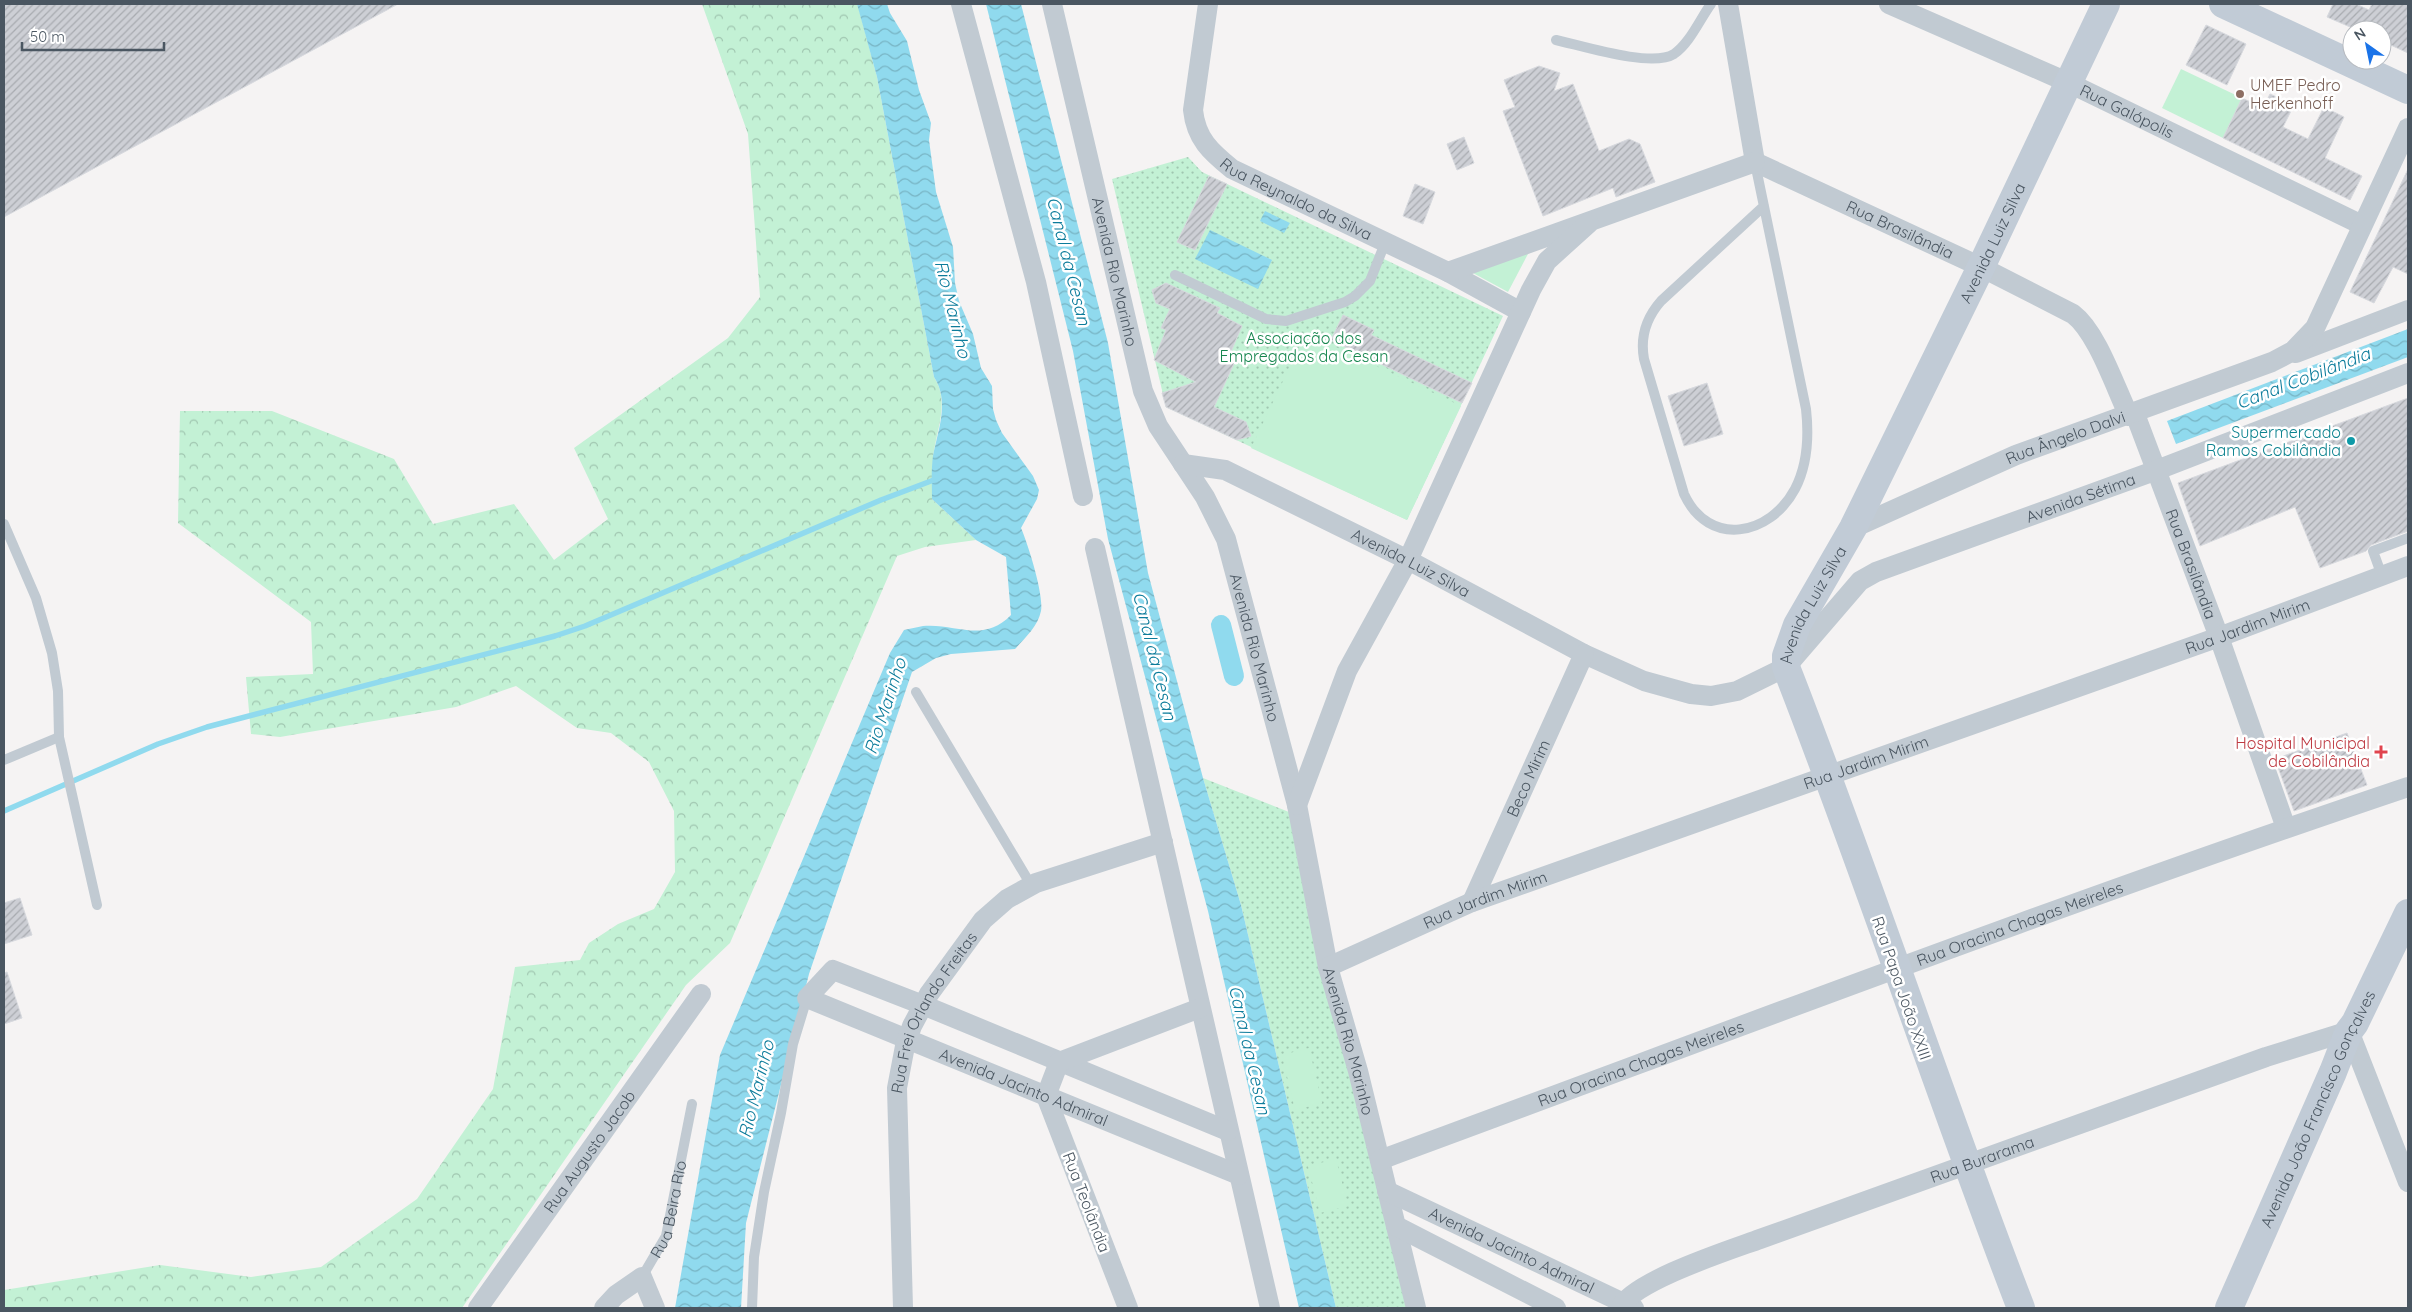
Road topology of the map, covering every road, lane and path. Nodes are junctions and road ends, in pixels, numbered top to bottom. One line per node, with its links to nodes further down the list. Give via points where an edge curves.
1 (961, 4): 30 (street, via 1036,282)
2 (1052, 4): 28 (street, Avenida Rio Marinho, via 1143,391 1158,426)
3 (1208, 4): 17 (street, Rua Reynaldo da Silva, via 1193,110 1195,126 1203,142 1232,169)
4 (1711, 4): 9 (lane, via 1682,47 1665,58 1647,60)
5 (1728, 4): 13 (street)
6 (1889, 4): 10 (street, Rua Galópolis)
7 (2106, 4): 10 (street, Avenida Luiz Silva)
8 (2223, 4): 11 (street)
9 (1556, 40)
10 (2067, 82): 16 (street, Rua Galópolis); 18 (street, Avenida Luiz Silva)
11 (2408, 90)
12 (2408, 128): 16 (street, Rua Ângelo Dalvi)
13 (1755, 162): 14 (lane); 15 (street); 18 (street, Rua Brasilândia)
14 (1764, 206): 14 (lane, via 1806,409 1808,440 1799,480 1783,507 1759,525 1729,530 1710,524 1688,503 1644,359 1642,339 1648,318 1660,301)
15 (1589, 223): 19 (street); 22 (street, via 1547,261)
16 (2362, 224): 23 (street, Rua Ângelo Dalvi)
17 (1385, 243): 19 (street, Rua Reynaldo da Silva); 20 (lane, via 1370,281 1355,296 1286,321 1266,319)
18 (1981, 267): 27 (street, Rua Brasilândia, via 2080,320 2091,334); 32 (street, Avenida Luiz Silva)
19 (1448, 272): 22 (street, Rua Reynaldo da Silva)
20 (1175, 274)
21 (2408, 310): 24 (street, Rua Ângelo Dalvi)
22 (1521, 312): 35 (street)
23 (2315, 328): 24 (street, via 2322,336); 25 (street, Rua Ângelo Dalvi, via 2302,344)
24 (2334, 338): 25 (street, Rua Ângelo Dalvi)
25 (2283, 357): 27 (street, Rua Ângelo Dalvi)
26 (2408, 373): 29 (street, Avenida Sétima)
27 (2132, 415): 29 (street, Rua Brasilândia); 32 (street, Rua Ângelo Dalvi, via 2016,456)
28 (1183, 464): 35 (street, Avenida Luiz Silva, via 1225,470); 46 (street, Avenida Rio Marinho, via 1210,506 1226,539)
29 (2157, 470): 38 (street, Rua Brasilândia); 40 (street, Avenida Sétima, via 1868,577 1854,587)
30 (1083, 496)
31 (4, 524): 42 (lane, via 36,598 52,653 58,691)
32 (1853, 528): 40 (street, Avenida Luiz Silva, via 1797,624 1786,656)
33 (2408, 538): 37 (lane, via 2373,551)
34 (1094, 548): 48 (street)
35 (1408, 560): 39 (street, Avenida Luiz Silva); 46 (street, via 1347,671)
36 (2408, 566): 37 (street, Rua Jardim Mirim)
37 (2382, 576): 38 (street, Rua Jardim Mirim)
38 (2218, 637): 44 (street, Rua Jardim Mirim); 47 (street, Rua Brasilândia)
39 (1584, 654): 40 (street, Avenida Luiz Silva, via 1644,682 1711,696 1737,691); 50 (street, Beco Mirim)
40 (1786, 667): 44 (street, Rua Papa João XXIII)
41 (916, 692): 49 (lane)
42 (59, 737): 43 (lane); 51 (lane)
43 (4, 760)
44 (1828, 776): 50 (street, Rua Jardim Mirim); 54 (street, Rua Papa João XXIII)
45 (2408, 787): 47 (street, Rua Oracina Chagas Meireles)
46 (1297, 805): 53 (street, Avenida Rio Marinho)
47 (2286, 828): 54 (street, Rua Oracina Chagas Meireles)
48 (1163, 842): 49 (street, Rua Frei Orlando Freitas); 58 (street)
49 (1031, 886): 57 (street, Rua Frei Orlando Freitas, via 1007,899 983,920)
50 (1472, 902): 53 (street, Rua Jardim Mirim)
51 (97, 905)
52 (2408, 912): 59 (street, Avenida João Francisco Gonçalves)
53 (1328, 967): 65 (street, Avenida Rio Marinho)
54 (1896, 970): 65 (street, Rua Oracina Chagas Meireles); 66 (street, Rua Papa João XXIII)
55 (701, 994): 73 (street, Rua Augusto Jacob)
56 (807, 998): 57 (street, via 833,970); 60 (street, Avenida Jacinto Admiral); 76 (lane, via 793,1044 764,1192 754,1257)
57 (923, 1005): 60 (street, Rua Frei Orlando Freitas); 61 (street)
58 (1200, 1008): 61 (street); 64 (street)
59 (2349, 1030): 66 (street, Rua Burarama); 68 (street); 83 (street, Avenida João Francisco Gonçalves)
60 (908, 1038): 62 (street, Avenida Jacinto Admiral); 77 (street, Rua Frei Orlando Freitas, via 897,1088)
61 (1059, 1062): 62 (street); 64 (street)
62 (1046, 1096): 67 (street, Avenida Jacinto Admiral); 78 (street, Rua Teolândia)
63 (692, 1104): 71 (lane, Rua Beira Rio, via 666,1236)
64 (1228, 1131): 67 (street)
65 (1380, 1160): 69 (street, Avenida Rio Marinho)
66 (1966, 1166): 72 (street, Rua Burarama, via 1677,1271 1644,1288); 82 (street, Rua Papa João XXIII)
67 (1239, 1175): 79 (street)
68 (2408, 1182)
69 (1387, 1191): 70 (street, Avenida Rio Marinho); 72 (street, Avenida Jacinto Admiral)
70 (1396, 1226): 80 (street, Avenida Rio Marinho); 81 (street, Avenida Jacinto Admiral)
71 (642, 1277): 74 (street); 75 (street, Rua Beira Rio)
72 (1625, 1306)
73 (478, 1308)
74 (604, 1308)
75 (655, 1308)
76 (752, 1308)
77 (903, 1308)
78 (1128, 1308)
79 (1270, 1308)
80 (1416, 1308)
81 (1556, 1308)
82 (2021, 1308)
83 (2229, 1308)

